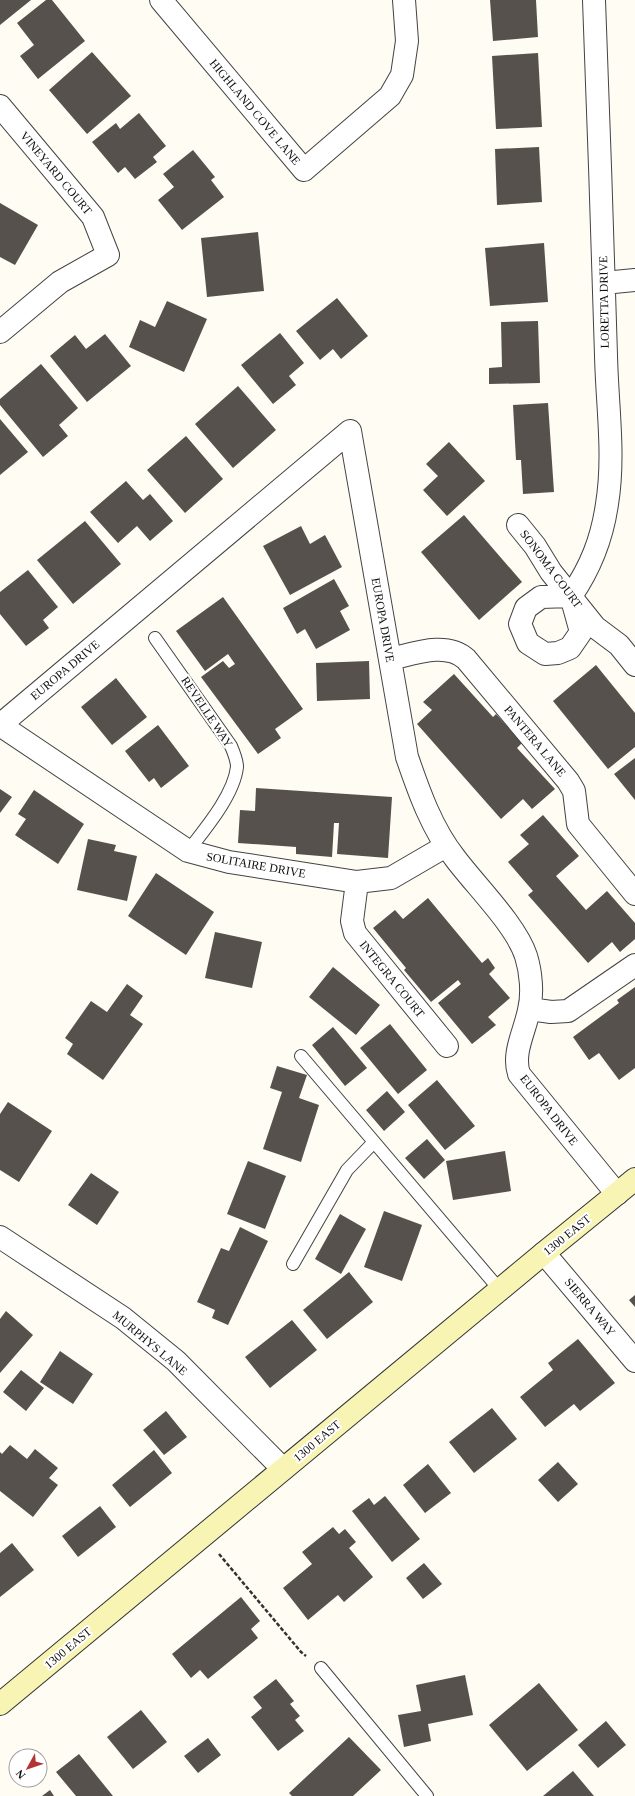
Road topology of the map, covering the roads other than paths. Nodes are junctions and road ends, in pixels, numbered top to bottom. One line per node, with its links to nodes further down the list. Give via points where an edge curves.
1 (161, 0): 2 (street, HIGHLAND COVE LANE, via 304,170 390,96 402,75 407,41)
2 (404, 0)
3 (594, 0): 6 (street, LORETTA DRIVE)
4 (0, 106): 7 (street, VINEYARD COURT, via 93,218 108,255 60,282)
5 (635, 280): 6 (street)
6 (604, 283): 9 (street, LORETTA DRIVE, via 611,462 607,504 598,547 583,578)
7 (0, 332)
8 (518, 525): 9 (street, SONOMA COURT)
9 (570, 596): 12 (street, SONOMA COURT, via 595,627 619,645)
10 (155, 638): 15 (lane, REVELLE WAY, via 231,746 237,765 225,798)
11 (390, 659): 13 (street, EUROPA DRIVE, via 350,431); 14 (street, EUROPA DRIVE, via 407,757 416,783); 17 (street, PANTERA LANE, via 445,649 466,659 568,780 574,792 578,824)
12 (635, 665)
13 (0, 725): 15 (street, SOLITAIRE DRIVE)
14 (446, 846): 16 (street, SOLITAIRE DRIVE, via 391,878); 19 (street, EUROPA DRIVE, via 520,942 529,971)
15 (188, 851): 16 (street, SOLITAIRE DRIVE, via 229,862)
16 (357, 882): 20 (street, INTEGRA COURT, via 352,921 354,933)
17 (635, 894)
18 (635, 965): 19 (street, via 568,1011)
19 (530, 1009): 24 (street, EUROPA DRIVE, via 516,1058 519,1074)
20 (447, 1046)
21 (301, 1056): 22 (lane)
22 (374, 1142): 27 (lane, via 347,1170); 28 (lane)
23 (635, 1179): 24 (main road, 1300 EAST)
24 (617, 1194): 26 (main road, 1300 EAST)
25 (0, 1237): 30 (street, MURPHYS LANE, via 104,1305 176,1361)
26 (544, 1253): 28 (main road, 1300 EAST); 29 (street, SIERRA WAY)
27 (293, 1264)
28 (500, 1290): 30 (main road, 1300 EAST)
29 (635, 1361)
30 (283, 1469): 32 (main road, 1300 EAST)
31 (321, 1668): 33 (lane)
32 (0, 1704)
33 (427, 1796)

